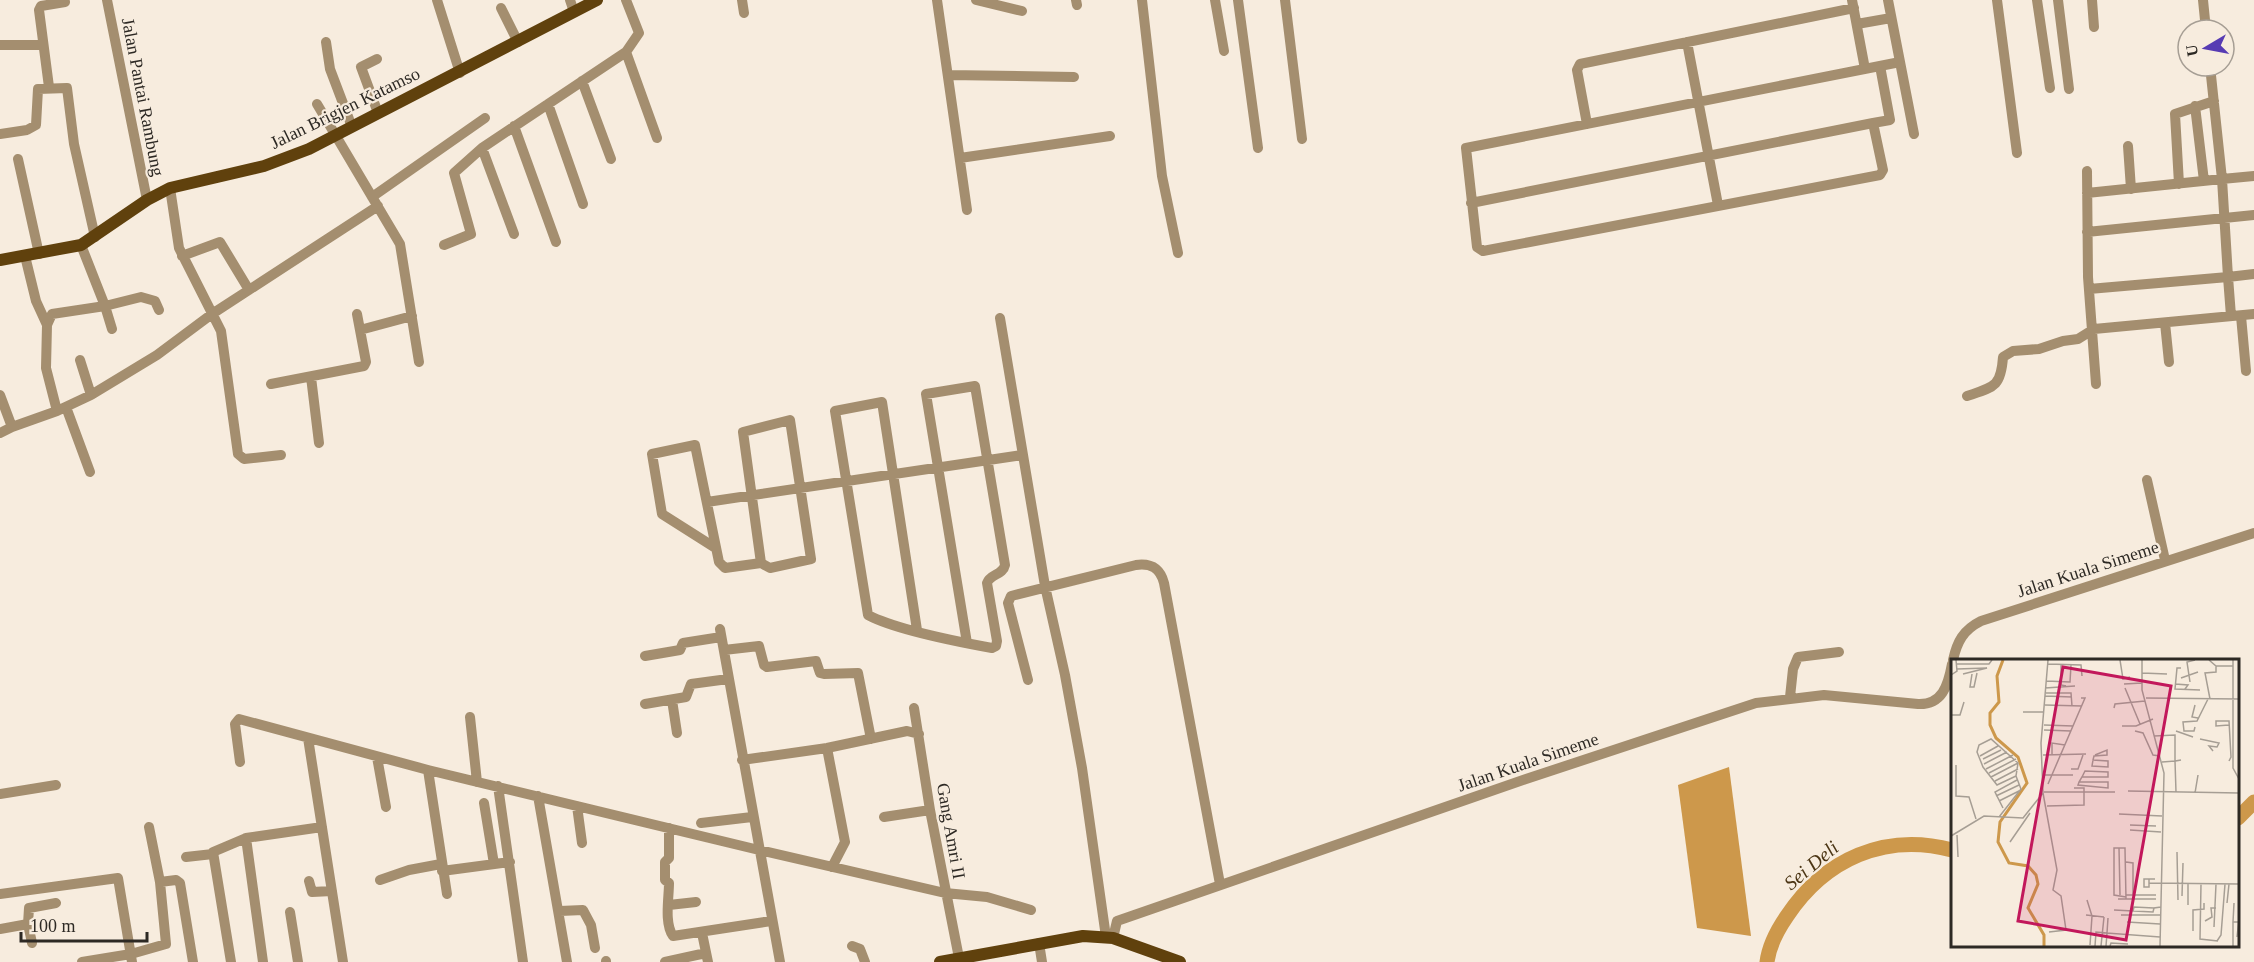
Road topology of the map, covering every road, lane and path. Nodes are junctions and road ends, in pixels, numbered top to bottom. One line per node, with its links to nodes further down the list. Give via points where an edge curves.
1 (107, 0): 84 (street, Jalan Pantai Rambung)
2 (437, 0): 41 (street)
3 (597, 0): 21 (main road, Jalan Brigjen Katamso)
4 (626, 0): 36 (street, via 639,33)
5 (742, 0): 25 (street)
6 (937, 0): 42 (street)
7 (976, 0): 23 (street)
8 (1142, 0): 98 (street, via 1162,176)
9 (1215, 0): 35 (street)
10 (1238, 0): 70 (street)
11 (1285, 0): 67 (street)
12 (1835, 0): 24 (street)
13 (1888, 0): 26 (street)
14 (1997, 0): 71 (street)
15 (2037, 0): 47 (street)
16 (2058, 0): 48 (street)
17 (2092, 0): 29 (street)
18 (2203, 0): 27 (street)
19 (64, 2): 34 (street, via 40,6)
20 (1853, 4): 24 (street); 28 (street)
21 (572, 6): 31 (main road, Jalan Brigjen Katamso)
22 (501, 8): 31 (street)
23 (1022, 11)
24 (1837, 12): 32 (street)
25 (744, 13)
26 (1892, 18): 28 (street); 38 (street)
27 (2205, 18)
28 (1857, 24): 40 (street)
29 (2094, 27)
30 (326, 42): 61 (street, via 330,69)
31 (518, 42): 41 (main road, Jalan Brigjen Katamso)
32 (1687, 42): 50 (street); 59 (street, via 1578,66)
33 (0, 45): 34 (street)
34 (43, 45): 46 (street)
35 (1224, 51)
36 (626, 52): 45 (street); 66 (street)
37 (377, 59): 54 (street, via 361,67)
38 (1900, 62): 39 (street); 55 (street)
39 (1880, 66): 40 (street); 57 (street)
40 (1865, 69): 50 (street)
41 (460, 73): 54 (main road, Jalan Brigjen Katamso)
42 (948, 75): 43 (street); 73 (street)
43 (1074, 77)
44 (2211, 78): 49 (street)
45 (582, 81): 52 (street); 75 (street)
46 (49, 87): 62 (street, via 37,91 36,125); 94 (street, via 62,86 68,90 74,144)
47 (2050, 88)
48 (2069, 89)
49 (2214, 101): 53 (street); 78 (street)
50 (1698, 102): 59 (street); 72 (street)
51 (317, 104): 64 (street)
52 (548, 104): 60 (street); 87 (street)
53 (2195, 106): 79 (street); 80 (street, via 2175,114)
54 (378, 113): 61 (main road, Jalan Brigjen Katamso)
55 (1911, 116): 57 (street); 63 (street)
56 (485, 118): 85 (street)
57 (1890, 120): 58 (street)
58 (1873, 123): 72 (street); 88 (street, via 1883,170 1880,175)
59 (1587, 124): 86 (street, via 1465,148)
60 (514, 126): 69 (street); 95 (street)
61 (352, 127): 64 (main road, Jalan Brigjen Katamso)
62 (0, 134)
63 (1914, 134)
64 (336, 136): 81 (main road, Jalan Brigjen Katamso, via 264,166); 85 (street)
65 (1110, 136): 73 (street)
66 (657, 138)
67 (1302, 139)
68 (2128, 146): 82 (street)
69 (482, 148): 93 (street); 97 (street, via 454,173 471,234)
70 (1258, 148)
71 (2017, 153)
72 (1708, 154): 86 (street); 88 (street)
73 (960, 158): 89 (street)
74 (18, 159): 99 (street)
75 (611, 159)
76 (2087, 171): 83 (street)
77 (2254, 176): 78 (street)
78 (2222, 179): 79 (street); 91 (street)
79 (2204, 181): 80 (street)
80 (2179, 184): 82 (street)
81 (170, 188): 84 (main road, Jalan Brigjen Katamso); 101 (street)
82 (2131, 189): 83 (street)
83 (2087, 194): 92 (street)
84 (147, 200): 94 (main road, Jalan Brigjen Katamso)
85 (375, 202): 105 (street); 112 (street, via 403,251)
86 (1471, 203): 88 (street, via 1476,244 1483,251)
87 (583, 204)
88 (1718, 206)
89 (967, 210)
90 (2254, 216): 91 (street)
91 (2226, 218): 92 (street); 104 (street)
92 (2087, 232): 106 (street)
93 (514, 234)
94 (95, 237): 96 (main road, Jalan Brigjen Katamso)
95 (556, 242)
96 (81, 245): 99 (main road, Jalan Brigjen Katamso); 107 (street)
97 (444, 245)
98 (1178, 253)
99 (39, 254): 100 (main road, Jalan Brigjen Katamso)
100 (25, 256): 102 (main road, Jalan Brigjen Katamso); 116 (street)
101 (182, 256): 105 (street, via 220,242); 109 (street)
102 (0, 260)
103 (2254, 274): 104 (street)
104 (2228, 277): 106 (street); 113 (street)
105 (249, 290): 109 (street)
106 (2089, 290): 119 (street)
107 (105, 306): 108 (street, via 147,297 155,300); 116 (street, via 52,314); 117 (street)
108 (159, 310)
109 (212, 314): 128 (street, via 157,355); 134 (street, via 221,331 238,454 244,459)
110 (357, 314): 118 (street)
111 (2254, 314): 113 (street)
112 (412, 316): 118 (street); 121 (street)
113 (2236, 316): 115 (street); 123 (street)
114 (1000, 318): 135 (street)
115 (2165, 323): 119 (street); 122 (street)
116 (46, 325): 130 (street, via 46,368)
117 (112, 329)
118 (360, 330): 124 (street, via 365,365)
119 (2090, 331): 126 (street); 129 (street, via 2078,339 2039,350 2008,353 2003,357 1998,383)
120 (80, 360): 128 (street)
121 (419, 362)
122 (2169, 362)
123 (2246, 371)
124 (310, 376): 125 (street); 133 (street)
125 (271, 384)
126 (2096, 384)
127 (0, 395): 131 (street)
128 (91, 395): 130 (street)
129 (1967, 396)
130 (61, 409): 131 (street); 138 (street)
131 (12, 427): 132 (street)
132 (0, 433)
133 (319, 443)
134 (281, 455)
135 (1022, 455): 136 (street); 149 (street)
136 (989, 459): 137 (street); 137 (street, via 977,389 972,386 926,394); 151 (street, via 1005,565 987,583 997,643 992,648)
137 (939, 466): 139 (street); 151 (street)
138 (90, 472)
139 (894, 475): 141 (street); 141 (street, via 882,402 835,411); 150 (street)
140 (2147, 480): 147 (street)
141 (847, 482): 142 (street); 150 (street, via 865,611 872,618)
142 (800, 489): 143 (street); 143 (street, via 790,420 743,432); 148 (street, via 811,559 770,568)
143 (752, 495): 144 (street); 148 (street)
144 (707, 502): 146 (street); 146 (street, via 695,445 652,454 662,514)
145 (2254, 532): 147 (street, Jalan Kuala Simeme)
146 (714, 547): 148 (street, via 725,568)
147 (2165, 560): 155 (street, Jalan Kuala Simeme, via 1981,621 1965,632)
148 (761, 563)
149 (1045, 586): 158 (street, via 1008,599); 200 (street, via 1136,565 1148,564 1158,571 1164,583); 215 (street, via 1082,768)
150 (917, 630): 151 (street)
151 (967, 643)
152 (724, 650): 154 (street, via 720,633 683,643 680,650); 157 (street); 167 (street, via 759,646 767,667 816,662 824,674 858,672)
153 (1839, 652): 159 (street, via 1798,657)
154 (645, 656)
155 (1954, 659)
156 (1951, 668): 159 (street, Jalan Kuala Simeme, via 1942,695 1927,704 1824,695)
157 (728, 679): 160 (street, via 691,684 688,696); 170 (street)
158 (1028, 680)
159 (1790, 697): 200 (street, Jalan Kuala Simeme, via 1756,703)
160 (672, 700): 161 (street); 164 (street)
161 (645, 704)
162 (914, 708): 165 (street, Gang Amri II)
163 (470, 717): 173 (street)
164 (677, 733)
165 (919, 734): 167 (street, via 907,730); 181 (street, Gang Amri II)
166 (308, 738): 169 (street); 171 (street, via 239,719 235,724); 186 (street)
167 (871, 739): 168 (street)
168 (827, 748): 170 (street); 195 (street, via 844,843)
169 (377, 757): 172 (street); 180 (street)
170 (741, 760): 182 (street)
171 (240, 762)
172 (428, 770): 173 (street); 196 (street)
173 (477, 782): 175 (street)
174 (56, 785): 176 (street)
175 (498, 786): 177 (street); 193 (street)
176 (0, 794)
177 (538, 796): 179 (street); 209 (street)
178 (484, 803): 194 (street)
179 (577, 806): 187 (street); 189 (street)
180 (386, 807)
181 (930, 810): 183 (street); 202 (street, Gang Amri II)
182 (752, 817): 184 (street); 190 (street)
183 (884, 817)
184 (701, 823)
185 (149, 827): 199 (street)
186 (322, 827): 188 (street); 201 (street)
187 (669, 828): 190 (street); 207 (street, via 665,880 669,882)
188 (246, 838): 191 (street); 227 (street)
189 (582, 843)
190 (759, 850): 195 (street); 211 (street)
191 (213, 854): 192 (street); 226 (street)
192 (186, 857)
193 (510, 862): 194 (street); 230 (street)
194 (494, 864): 196 (street)
195 (832, 867): 202 (street)
196 (442, 868): 197 (street, via 409,870); 204 (street)
197 (380, 880)
198 (309, 881): 201 (street, via 312,892)
199 (160, 882): 221 (street, via 166,944); 225 (street, via 180,883)
200 (1220, 884): 215 (street, Jalan Kuala Simeme, via 1117,921)
201 (332, 891): 229 (street)
202 (945, 893): 208 (street, via 987,897); 222 (street, Gang Amri II)
203 (0, 894): 221 (street, via 116,877)
204 (447, 894)
205 (696, 902): 207 (street)
206 (56, 903): 212 (street, via 29,908)
207 (669, 905): 214 (street, via 671,934)
208 (1031, 910)
209 (560, 911): 219 (street, via 583,910); 231 (street)
210 (290, 912): 228 (street)
211 (771, 921): 214 (street); 233 (street)
212 (28, 924): 213 (street); 216 (street)
213 (0, 929)
214 (702, 933): 220 (street)
215 (1109, 938): 217 (main road, via 1083,936); 237 (main road)
216 (32, 943)
217 (1039, 943): 222 (main road); 236 (street)
218 (852, 946): 234 (street, via 861,949)
219 (596, 948)
220 (707, 957): 232 (street)
221 (132, 958): 223 (street)
222 (959, 958): 235 (main road)
223 (96, 961): 224 (street)
224 (82, 962)
225 (193, 962)
226 (231, 962)
227 (263, 962)
228 (298, 962)
229 (344, 962)
230 (524, 962)
231 (567, 962)
232 (665, 962)
233 (780, 962)
234 (865, 962)
235 (940, 962)
236 (1042, 962)
237 (1180, 962)

